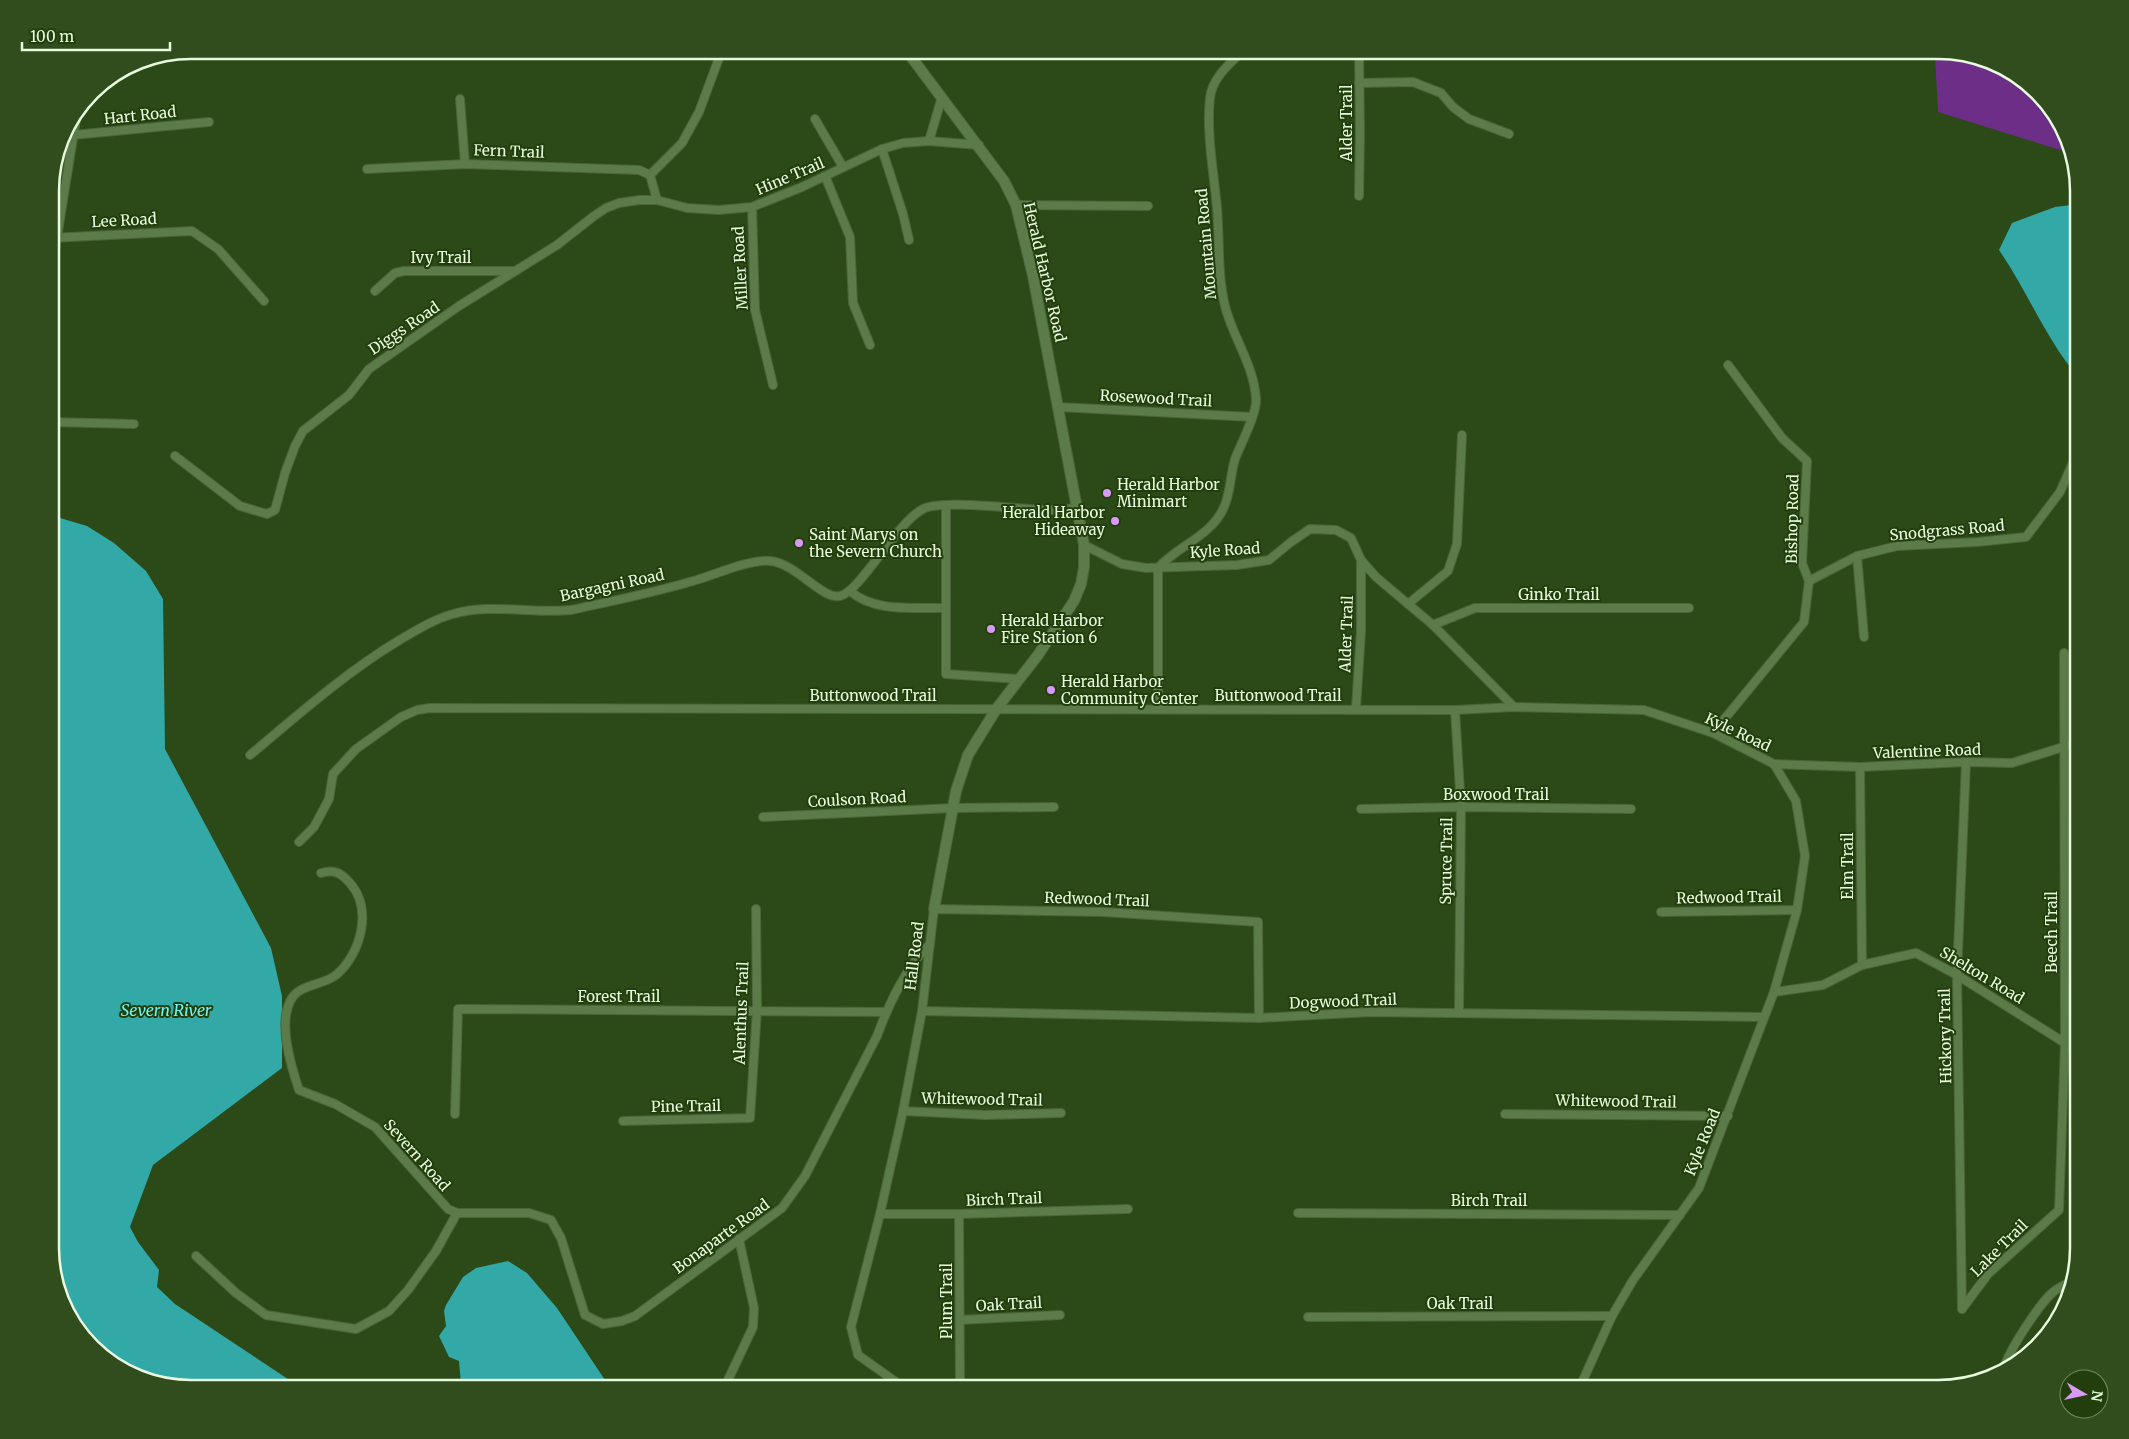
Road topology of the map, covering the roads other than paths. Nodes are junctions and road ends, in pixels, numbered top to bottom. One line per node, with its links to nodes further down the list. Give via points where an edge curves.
1 (719, 59): 19 (street, via 699,112 682,143)
2 (913, 59): 6 (street, Herald Harbor Road)
3 (1234, 59): 36 (street, Mountain Road, via 1222,70 1210,97 1210,146 1217,209 1219,275 1225,307 1254,377 1256,402)
4 (1359, 59): 5 (street, Alder Trail)
5 (1359, 83): 11 (street, via 1413,82 1441,93 1469,119); 21 (street, Alder Trail)
6 (942, 97): 13 (street); 14 (street, Herald Harbor Road)
7 (460, 99): 16 (street)
8 (815, 119): 17 (street)
9 (209, 122): 12 (street, Hart Road)
10 (74, 128): 12 (street)
11 (1509, 134)
12 (73, 135): 24 (street)
13 (929, 141): 14 (street, Hine Trail); 15 (street, Hine Trail, via 914,141)
14 (979, 145): 23 (street, Herald Harbor Road)
15 (882, 149): 17 (street, Hine Trail); 28 (street)
16 (465, 164): 18 (street, Fern Trail); 19 (street, Fern Trail, via 639,170)
17 (843, 167): 20 (street, Hine Trail)
18 (366, 169)
19 (650, 176): 22 (street)
20 (825, 176): 26 (street, Hine Trail); 32 (street, via 850,237 852,303)
21 (1359, 196)
22 (656, 200): 26 (street, Hine Trail, via 687,208); 29 (street, Diggs Road, via 619,203 606,208 557,246)
23 (1016, 205): 25 (street); 35 (street, Herald Harbor Road)
24 (59, 206)
25 (1148, 206)
26 (752, 207): 34 (street, Miller Road, via 755,310)
27 (59, 237): 31 (street, Lee Road, via 192,231 218,249)
28 (909, 240)
29 (514, 271): 30 (street, Ivy Trail, via 404,271 394,273); 40 (street, Diggs Road, via 379,360 349,395 304,432 288,464 275,510 261,514 240,506)
30 (375, 291)
31 (264, 301)
32 (870, 345)
33 (1728, 364): 49 (street, Bishop Road, via 1782,438 1807,461 1802,563)
34 (773, 385)
35 (1058, 407): 36 (street, Rosewood Trail); 43 (street, Herald Harbor Road)
36 (1252, 416): 48 (street, Mountain Road, via 1234,462 1231,489 1224,508 1202,534 1166,558)
37 (59, 423): 38 (street)
38 (134, 424)
39 (1462, 435): 51 (street, via 1457,544 1448,571)
40 (175, 456)
41 (2070, 469): 46 (street, Snodgrass Road, via 2060,492 2026,537 1897,546)
42 (946, 505): 43 (street, via 1048,510); 50 (street, via 924,508 916,513); 52 (street)
43 (1078, 508): 44 (street, Herald Harbor Road)
44 (1082, 533): 45 (street, Hall Road)
45 (1084, 545): 48 (street, via 1122,564); 57 (street, Hall Road, via 1081,584 1074,601)
46 (1857, 556): 49 (street, Snodgrass Road); 55 (street)
47 (1362, 560): 48 (street, Kyle Road, via 1351,538 1336,530 1310,529 1269,560 1237,565); 51 (street, Kyle Road, via 1376,577); 60 (street, Alder Trail)
48 (1158, 568): 61 (street)
49 (1809, 581): 63 (street, via 1804,622)
50 (850, 591): 52 (street, via 876,604); 66 (street, Bargagni Road, via 832,596 792,568 770,561 571,610 480,610 453,614 414,631 345,676)
51 (1408, 604): 54 (street, Kyle Road)
52 (946, 608): 57 (street, via 946,674)
53 (1689, 608): 54 (street, Ginko Trail, via 1475,608)
54 (1433, 626): 58 (street, Kyle Road)
55 (1864, 637)
56 (2064, 654): 65 (street, Beech Trail)
57 (1019, 679): 59 (street, Hall Road)
58 (1514, 707): 62 (street, Buttonwood Trail); 63 (street, Kyle Road, via 1644,710)
59 (997, 708): 61 (street, Buttonwood Trail); 72 (street, Hall Road, via 968,755); 76 (street, Buttonwood Trail, via 417,710 391,723 356,749 333,774 329,799 314,827)
60 (1356, 708): 61 (street, Buttonwood Trail); 62 (street, Buttonwood Trail)
61 (1158, 709)
62 (1455, 710): 71 (street, Spruce Trail)
63 (1713, 733): 68 (street, Kyle Road)
64 (2070, 744): 65 (street, Valentine Road)
65 (2063, 746): 67 (street, Valentine Road, via 2012,763); 92 (street, Beech Trail)
66 (250, 755)
67 (1966, 762): 69 (street, Valentine Road); 84 (street, Hickory Trail)
68 (1774, 764): 69 (street, Valentine Road); 80 (street, Kyle Road, via 1796,800 1805,856)
69 (1860, 767): 83 (street, Elm Trail)
70 (1054, 807): 72 (street)
71 (1460, 807): 73 (street, Boxwood Trail); 74 (street, Boxwood Trail); 89 (street, Spruce Trail)
72 (953, 808): 75 (street, Coulson Road); 79 (street, Hall Road)
73 (1361, 809)
74 (1631, 809)
75 (763, 817)
76 (299, 842)
77 (321, 873): 103 (street, Severn Road, via 330,870 342,873 354,887 364,910 361,933 353,955 336,975 303,989 293,997 287,1011 286,1040 299,1090 335,1104 375,1127 441,1203)
78 (756, 909): 86 (street, Alenthus Trail)
79 (934, 909): 82 (street, Hall Road); 91 (street, Redwood Trail, via 1103,912 1258,922)
80 (1797, 910): 81 (street, Redwood Trail); 85 (street, Kyle Road)
81 (1661, 912)
82 (930, 944): 87 (street, Hall Road); 88 (street, Bonaparte Road, via 917,956)
83 (1862, 965): 84 (street, Shelton Road, via 1916,953); 85 (street, Shelton Road, via 1823,984)
84 (1957, 975): 92 (street, Shelton Road); 111 (street, Hickory Trail)
85 (1774, 992): 90 (street, Kyle Road)
86 (756, 1010): 88 (street, Forest Trail); 96 (street, Forest Trail, via 458,1009); 99 (street, Alenthus Trail)
87 (922, 1011): 91 (street, Dogwood Trail); 94 (street, Hall Road)
88 (885, 1012): 108 (street, Bonaparte Road, via 805,1176 782,1208)
89 (1458, 1013): 90 (street, Dogwood Trail); 91 (street, Dogwood Trail, via 1370,1012)
90 (1764, 1017): 98 (street, Kyle Road)
91 (1259, 1018)
92 (2065, 1043): 93 (street, Shelton Road); 102 (street, Beech Trail)
93 (2070, 1047)
94 (903, 1111): 95 (street, Whitewood Trail, via 985,1115); 105 (street, Hall Road)
95 (1061, 1113)
96 (455, 1114)
97 (1505, 1114): 98 (street, Whitewood Trail)
98 (1728, 1116): 107 (street, Kyle Road, via 1699,1188)
99 (750, 1118): 100 (street, Pine Trail)
100 (623, 1121)
101 (1128, 1209): 106 (street, Birch Trail)
102 (2059, 1210): 111 (street, Lake Trail, via 1988,1274)
103 (457, 1213): 108 (street, Bonaparte Road, via 520,1212 551,1220 559,1231 585,1314 596,1322 610,1323 634,1316); 109 (street, via 436,1251 408,1290 389,1311 356,1329 266,1315 236,1293)
104 (1298, 1213): 107 (street, Birch Trail)
105 (880, 1214): 106 (street, Birch Trail); 118 (street, Hall Road, via 852,1327 858,1355)
106 (959, 1214): 115 (street, Plum Trail)
107 (1680, 1215): 113 (street, Kyle Road, via 1633,1280)
108 (739, 1239): 117 (street, via 754,1308 753,1327)
109 (196, 1256)
110 (2065, 1285): 116 (street, via 2052,1293)
111 (1962, 1309)
112 (1060, 1315): 115 (street, Oak Trail)
113 (1612, 1316): 114 (street, Oak Trail); 120 (street, Kyle Road)
114 (1308, 1317)
115 (960, 1320): 119 (street, Plum Trail)
116 (2004, 1363)
117 (728, 1380)
118 (893, 1380)
119 (960, 1380)
120 (1583, 1380)

